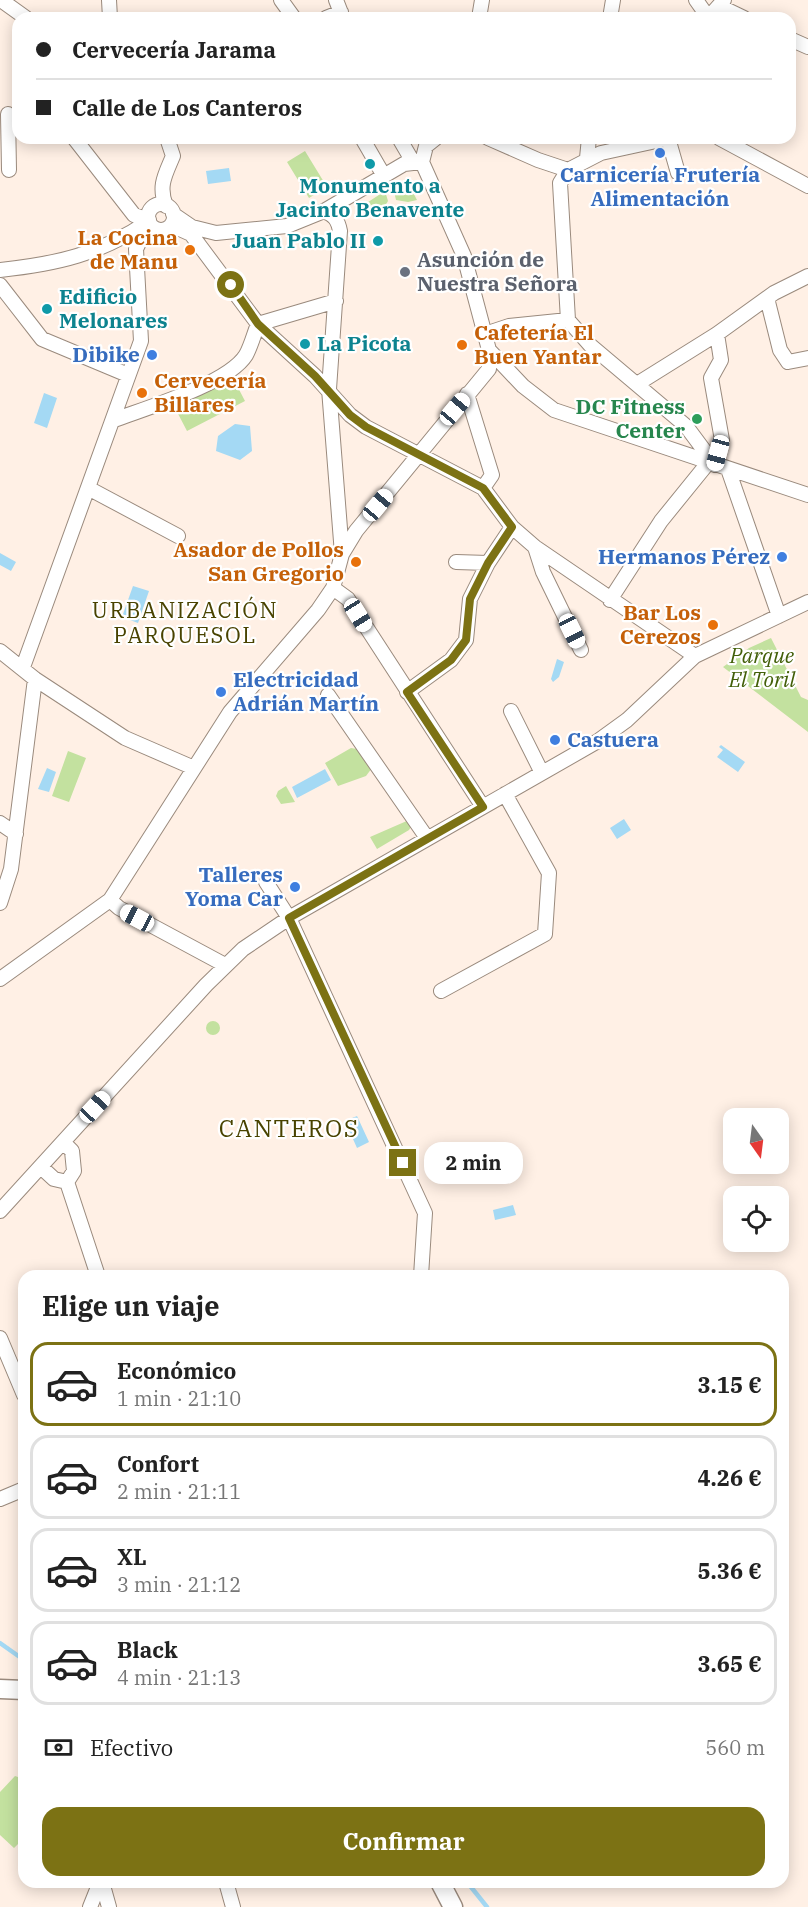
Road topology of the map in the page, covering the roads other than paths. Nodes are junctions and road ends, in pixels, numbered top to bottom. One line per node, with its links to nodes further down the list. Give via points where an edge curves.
1 (1, 0): 3 (street)
2 (721, 3): 4 (street)
3 (18, 12)
4 (735, 12)
5 (9, 114): 18 (street)
6 (79, 144): 25 (street, via 134,215)
7 (169, 144): 24 (street, via 173,156 161,192)
8 (365, 144): 21 (street)
9 (404, 144): 17 (street)
10 (428, 144): 17 (street)
11 (503, 144): 19 (street)
12 (588, 144): 16 (street)
13 (644, 144): 16 (street)
14 (671, 144): 20 (street)
15 (730, 144): 22 (street)
16 (587, 158): 19 (street)
17 (417, 162): 21 (street); 35 (street, via 464,256)
18 (9, 170)
19 (568, 170): 33 (street, via 560,183)
20 (678, 173)
21 (384, 176): 23 (street)
22 (808, 186)
23 (324, 211): 26 (street, via 287,226); 32 (street, via 339,222)
24 (170, 215): 25 (street, via 159,230); 25 (street, via 155,206 149,212); 26 (street, via 192,227); 27 (street)
25 (149, 221): 28 (street, via 125,237 69,259); 39 (street, via 136,249 141,341)
26 (216, 233): 27 (street)
27 (205, 250): 34 (street)
28 (0, 270)
29 (808, 276): 31 (street)
30 (0, 285): 39 (street, via 42,339)
31 (767, 298): 36 (street); 38 (street, via 780,350 788,362)
32 (336, 301): 34 (street); 41 (street)
33 (568, 320): 35 (street, via 509,326); 40 (street, via 590,345)
34 (258, 324): 41 (street); 43 (street, via 245,356 228,372)
35 (484, 334): 37 (street)
36 (717, 334): 40 (street); 45 (street, via 722,360 711,378 722,440)
37 (489, 350): 42 (street, via 489,369); 45 (street, via 523,386 554,410)
38 (808, 358)
39 (128, 375): 43 (street)
40 (637, 384): 45 (street, via 686,426)
41 (328, 389): 44 (street, via 366,427); 52 (street)
42 (467, 394): 44 (street); 47 (street, via 492,475)
43 (114, 420): 46 (street)
44 (419, 453): 47 (street); 52 (street)
45 (717, 466): 48 (street); 56 (street, via 661,521); 58 (street)
46 (88, 488): 50 (street); 62 (street)
47 (483, 488): 49 (street)
48 (808, 495)
49 (512, 527): 51 (street); 54 (street)
50 (177, 536)
51 (535, 547): 56 (street); 59 (street)
52 (342, 554): 55 (street)
53 (456, 562): 54 (street)
54 (488, 563): 64 (street, via 470,599 466,640 451,660)
55 (333, 588): 64 (street, via 348,599); 67 (street, via 312,620 241,698)
56 (610, 600): 61 (street)
57 (808, 602): 58 (street)
58 (779, 616): 61 (street)
59 (581, 650)
60 (0, 651): 62 (street)
61 (695, 656): 68 (street, via 614,730)
62 (23, 667): 63 (street)
63 (35, 679): 67 (street, via 125,738); 72 (street)
64 (407, 692): 70 (street)
65 (328, 695): 73 (street)
66 (510, 711): 68 (street)
67 (194, 768): 75 (street)
68 (542, 773): 69 (street)
69 (505, 794): 70 (street); 80 (street, via 549,873 545,934)
70 (483, 807): 73 (street)
71 (0, 823): 72 (street)
72 (16, 834): 76 (street, via 11,869)
73 (427, 838): 77 (street)
74 (266, 882): 77 (street)
75 (110, 900): 78 (street); 79 (street)
76 (0, 903)
77 (289, 918): 78 (street); 86 (street, via 425,1213)
78 (225, 965): 81 (street)
79 (0, 979)
80 (441, 991)
81 (63, 1142): 82 (street); 83 (street, via 72,1151 74,1171)
82 (40, 1167): 83 (street, via 54,1179); 84 (street)
83 (67, 1182): 85 (street)
84 (0, 1211)
85 (96, 1270)
86 (421, 1270)
87 (0, 1338): 88 (street)
88 (18, 1381)
89 (18, 1492): 90 (street)
90 (0, 1500)
91 (0, 1689): 92 (main road)
92 (18, 1690)
93 (98, 1888): 97 (street)
94 (103, 1888): 98 (street)
95 (227, 1888): 99 (street)
96 (443, 1888): 100 (main road)
97 (90, 1907)
98 (109, 1907)
99 (233, 1907)
100 (453, 1907)

